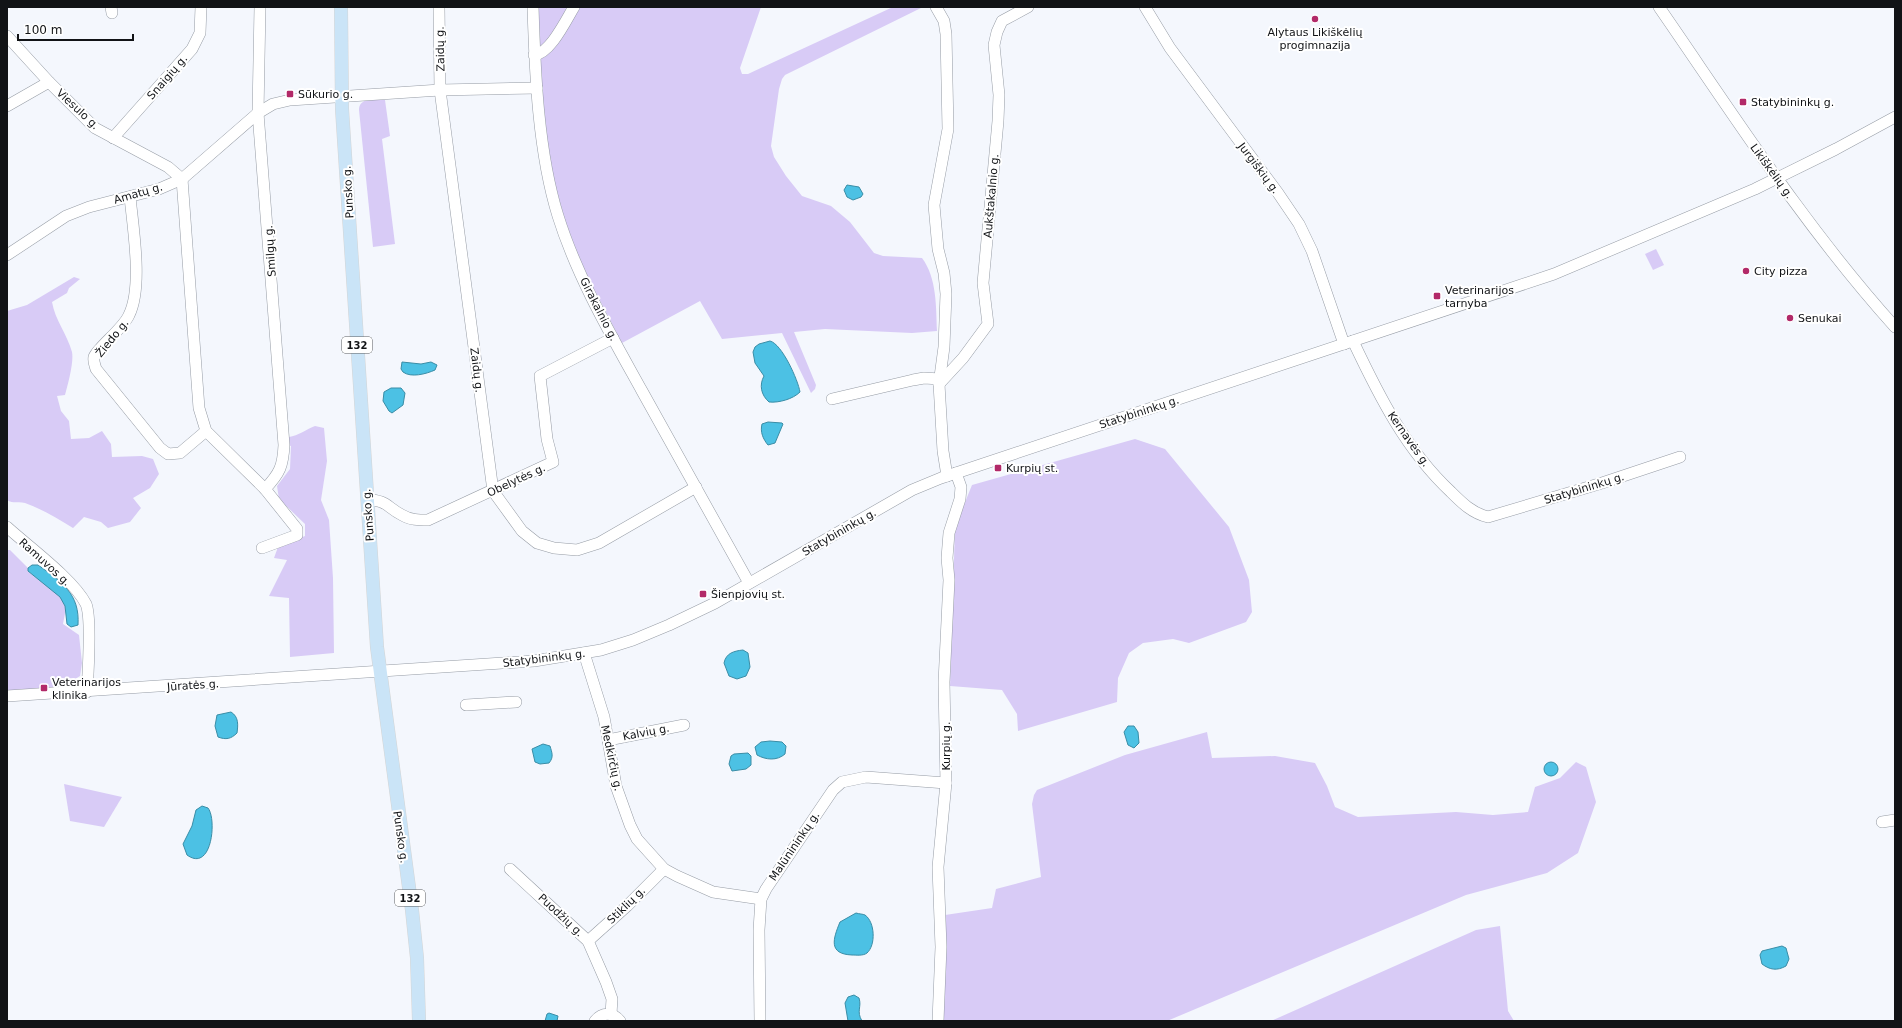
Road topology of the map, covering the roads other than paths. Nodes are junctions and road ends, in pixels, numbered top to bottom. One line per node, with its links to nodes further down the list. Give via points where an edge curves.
1 (201, 7): 20 (street, Snaigių g., via 200,33 192,49)
2 (260, 7): 18 (street, Smilgų g.)
3 (341, 7): 16 (main road, Punsko g. / 132)
4 (439, 7): 15 (street, Zaidų g.)
5 (533, 7): 12 (street, Girakalnio g.)
6 (574, 7): 12 (street, via 549,47)
7 (936, 7): 28 (street, via 944,21 946,34 948,129 934,205 946,294)
8 (1028, 7): 28 (street, Aukštakalnio g., via 1002,21 994,45 999,95 983,283 988,324 964,358)
9 (1145, 7): 27 (street, Jurgiškių g., via 1170,48 1299,224)
10 (1659, 7): 22 (street, Likiškėlių g.)
11 (7, 36): 13 (street, Viesulo g.)
12 (534, 55): 14 (street, Girakalnio g.)
13 (49, 82): 17 (street); 20 (street, Viesulo g., via 95,128)
14 (537, 88): 15 (street, Amatų g.); 26 (street, Girakalnio g., via 545,154 558,216 576,263)
15 (440, 90): 16 (street, Amatų g.); 35 (street, Zaidų g.)
16 (342, 97): 18 (street, Amatų g., via 290,100 273,104); 36 (main road, Punsko g. / 132)
17 (7, 106)
18 (258, 113): 21 (street, Amatų g.); 34 (street, Smilgų g., via 284,445 283,462 278,475)
19 (1895, 117): 22 (street, Statybininkų g.)
20 (113, 138): 21 (street, Viesulo g., via 168,167)
21 (182, 179): 23 (street, Amatų g., via 160,189); 30 (street, via 199,408)
22 (1777, 179): 25 (street, Likiškėlių g., via 1845,269); 27 (street, Statybininkų g., via 1554,274)
23 (130, 197): 24 (street, Amatų g., via 88,207 66,216); 30 (street, Žiedo g., via 136,272 134,297 130,315 97,352 94,363 160,448 168,454 180,453)
24 (7, 255)
25 (1895, 326)
26 (613, 338): 33 (street, Girakalnio g.); 35 (street, Obelytės g., via 540,376 547,439 553,462)
27 (1349, 343): 32 (street, Statybininkų g.); 37 (street, Kernavės g., via 1394,421 1416,452 1440,482 1465,505)
28 (940, 382): 29 (street, via 924,378); 32 (street, via 943,451)
29 (832, 399)
30 (206, 431): 34 (street)
31 (1680, 457): 37 (street, Statybininkų g.)
32 (952, 474): 40 (street, Statybininkų g., via 912,490); 49 (street, Kurpių g., via 961,487 960,499 949,533 947,558 949,580 944,674)
33 (696, 487): 35 (street, Zaidų g., via 599,543 576,550 537,543 522,531); 40 (street, Girakalnio g.)
34 (265, 488): 39 (street, via 294,523 297,535)
35 (493, 491): 36 (street, Obelytės g., via 428,520 415,520 402,515 380,500)
36 (367, 500): 42 (main road, Punsko g. / 132)
37 (1488, 517)
38 (7, 527): 43 (street, Ramuvos g., via 70,583 86,604 89,617)
39 (262, 548)
40 (750, 583): 41 (street, Statybininkų g., via 710,606 669,625 633,640)
41 (584, 653): 42 (street, Statybininkų g., via 524,662); 48 (street, Medkirčių g., via 604,717)
42 (379, 671): 43 (street, Jūratės g.); 57 (main road, Punsko g. / 132, via 412,910)
43 (87, 692): 44 (street, Jūratės g.)
44 (7, 696)
45 (516, 702): 46 (street)
46 (466, 705)
47 (684, 724): 48 (street, Kalvių g.)
48 (608, 740): 53 (street, Medkirčių g., via 616,786 630,825 637,839)
49 (946, 783): 54 (street, Malūnininkų g., via 866,777 842,782 833,790); 60 (street, Kurpių g., via 938,867 941,947)
50 (1895, 820): 51 (street)
51 (1882, 822)
52 (510, 869): 55 (street, Puodžių g.)
53 (664, 869): 54 (street, Medkirčių g., via 713,892); 55 (street, Stiklių g.)
54 (761, 899): 59 (street, Malūnininkų g.)
55 (588, 941): 56 (street, Puodžių g., via 606,982)
56 (616, 1018): 58 (street, via 602,1015)
57 (419, 1021)
58 (595, 1021)
59 (760, 1021)
60 (938, 1021)

